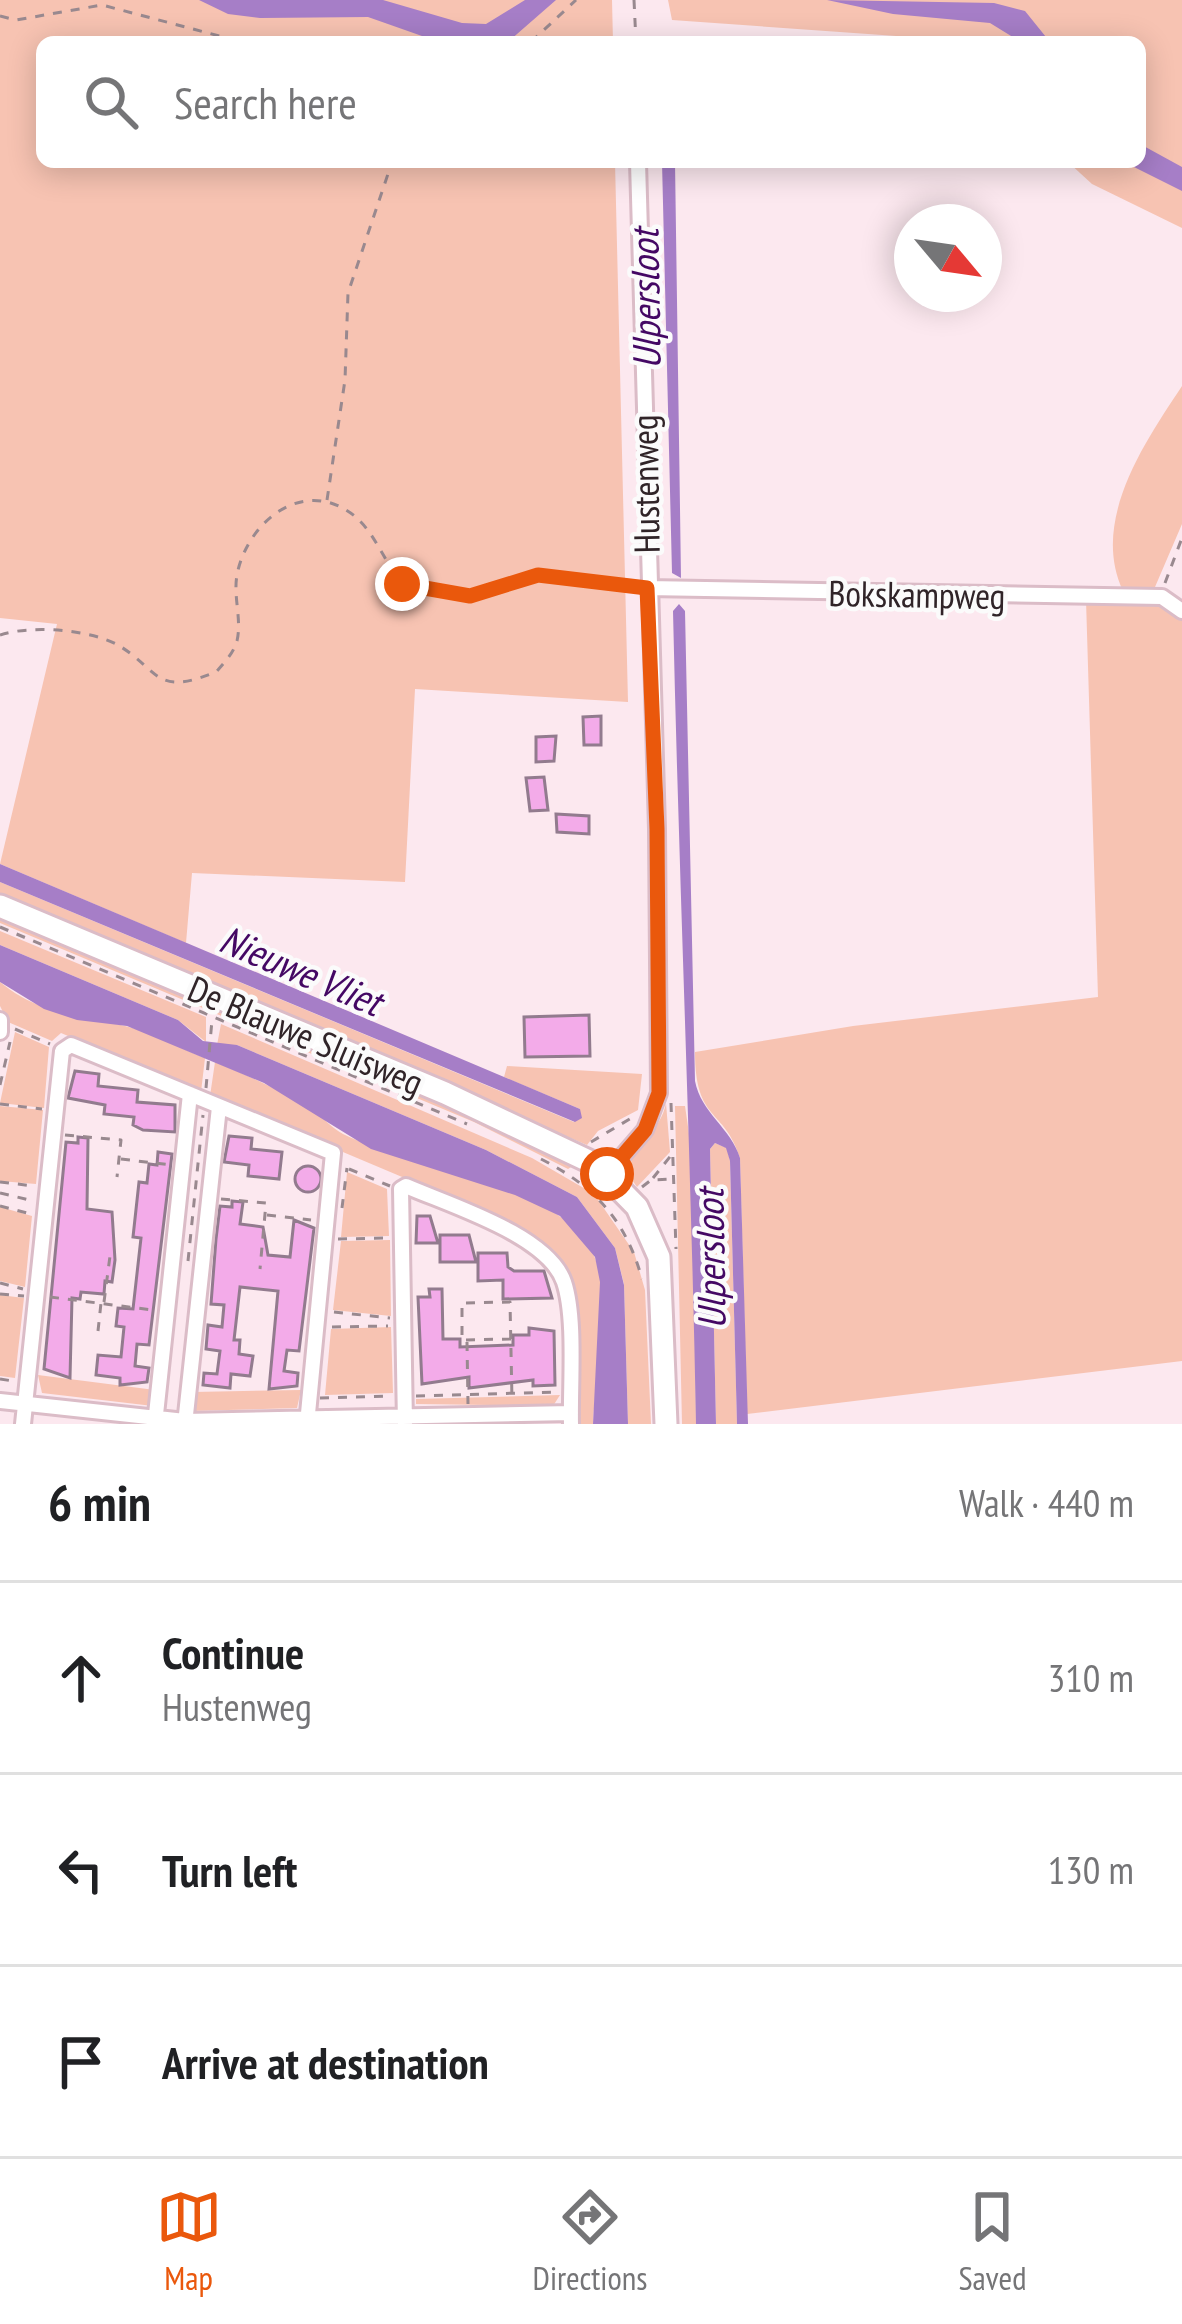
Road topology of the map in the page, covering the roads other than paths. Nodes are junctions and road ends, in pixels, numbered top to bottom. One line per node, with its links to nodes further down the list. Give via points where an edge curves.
1 (638, 168): 2 (street, Hustenweg)
2 (647, 588): 3 (street, Bokskampweg, via 1162,597); 6 (street, Hustenweg, via 659,1093 645,1130)
3 (1182, 611)
4 (0, 906): 6 (main road, De Blauwe Sluisweg)
5 (204, 1100): 8 (street, via 71,1045 62,1051); 11 (street, via 182,1166); 12 (street, via 333,1153); 13 (street, via 209,1198)
6 (607, 1174): 15 (main road, via 637,1207 659,1257)
7 (0, 1402): 8 (street)
8 (25, 1405): 11 (street); 14 (street)
9 (571, 1419): 10 (street); 10 (street, via 567,1300 557,1268 524,1240 406,1186 398,1322)
10 (405, 1420): 12 (street)
11 (156, 1421): 13 (street)
12 (308, 1422): 13 (street)
13 (185, 1423)
14 (22, 1424)
15 (666, 1424)

